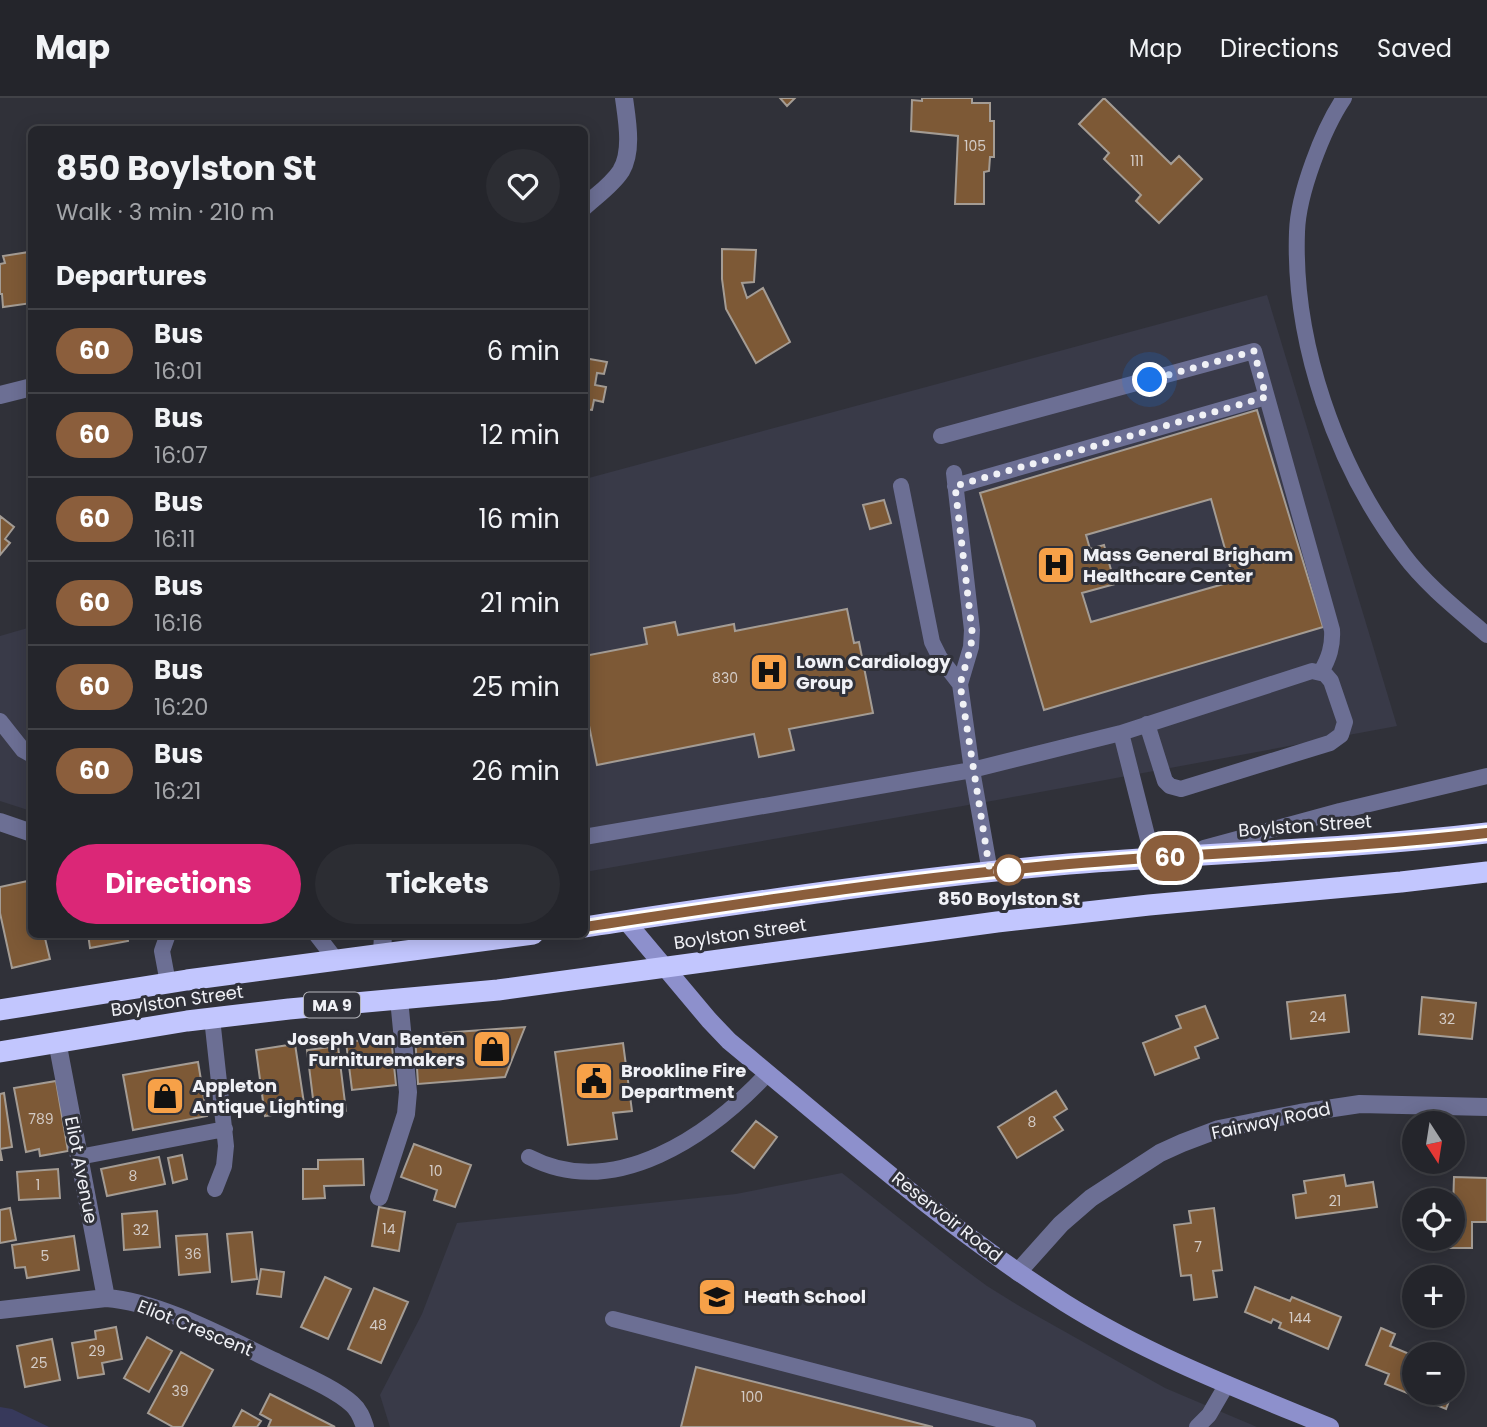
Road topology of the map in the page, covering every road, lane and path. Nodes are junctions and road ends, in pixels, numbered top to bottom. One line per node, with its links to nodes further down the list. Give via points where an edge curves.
1 (625, 98): 3 (street, via 624,163)
2 (1344, 98): 9 (lane, via 1319,146 1296,230 1302,307 1319,388 1348,463 1379,519 1415,569)
3 (588, 202)
4 (28, 388): 5 (street)
5 (0, 395)
6 (1266, 397): 7 (lane, via 1254,351); 10 (lane, via 1332,630 1330,655); 11 (lane, via 955,479 972,631)
7 (940, 436)
8 (901, 486): 11 (lane, via 932,642)
9 (1487, 635)
10 (1321, 672): 13 (lane, via 1307,672); 13 (lane, via 1329,677 1344,717 1338,739 1185,789 1165,781)
11 (960, 684): 16 (lane)
12 (0, 721): 15 (lane)
13 (1147, 724): 14 (lane)
14 (1121, 733): 16 (lane); 22 (lane)
15 (28, 753)
16 (972, 770): 21 (lane); 23 (lane)
17 (1487, 776): 22 (lane)
18 (0, 822): 19 (street)
19 (28, 832)
20 (1487, 832): 22 (highway, Boylston Street)
21 (588, 836)
22 (1162, 858): 23 (highway, Boylston Street)
23 (990, 872): 25 (highway, Boylston Street)
24 (1487, 872): 32 (highway, Boylston Street / MA 9, via 997,922)
25 (626, 921): 26 (highway, Boylston Street); 32 (street, Reservoir Road)
26 (588, 926)
27 (167, 938): 33 (lane, via 162,951)
28 (319, 938): 31 (lane)
29 (473, 938): 30 (highway, Boylston Street)
30 (383, 944): 31 (highway, Boylston Street)
31 (336, 960): 33 (highway, Boylston Street)
32 (665, 967): 34 (highway, Boylston Street / MA 9); 39 (street, Reservoir Road, via 723,1036)
33 (168, 983): 35 (highway, Boylston Street)
34 (398, 999): 36 (highway, Boylston Street / MA 9); 45 (street, via 406,1114)
35 (0, 1010)
36 (212, 1018): 37 (highway, Boylston Street / MA 9); 41 (lane)
37 (57, 1041): 38 (highway, Boylston Street / MA 9); 42 (street, Eliot Avenue)
38 (0, 1052)
39 (768, 1073): 43 (lane, via 728,1112 693,1137 633,1165 578,1172); 46 (street, Reservoir Road)
40 (1487, 1107): 46 (street, Fairway Road, via 1360,1104 1219,1129 1160,1153 1101,1191 1061,1224)
41 (225, 1129): 42 (lane); 44 (lane, via 223,1166)
42 (79, 1157): 47 (street, Eliot Avenue)
43 (529, 1157)
44 (215, 1189)
45 (379, 1197)
46 (1018, 1272): 50 (street, Reservoir Road, via 1130,1339)
47 (106, 1298): 48 (street, Eliot Crescent); 51 (street, Eliot Crescent, via 162,1311 314,1380 351,1402)
48 (0, 1310)
49 (612, 1319): 52 (lane)
50 (1227, 1384): 53 (lane); 54 (street, Reservoir Road)
51 (365, 1427)
52 (1028, 1427)
53 (1197, 1427)
54 (1330, 1427)

